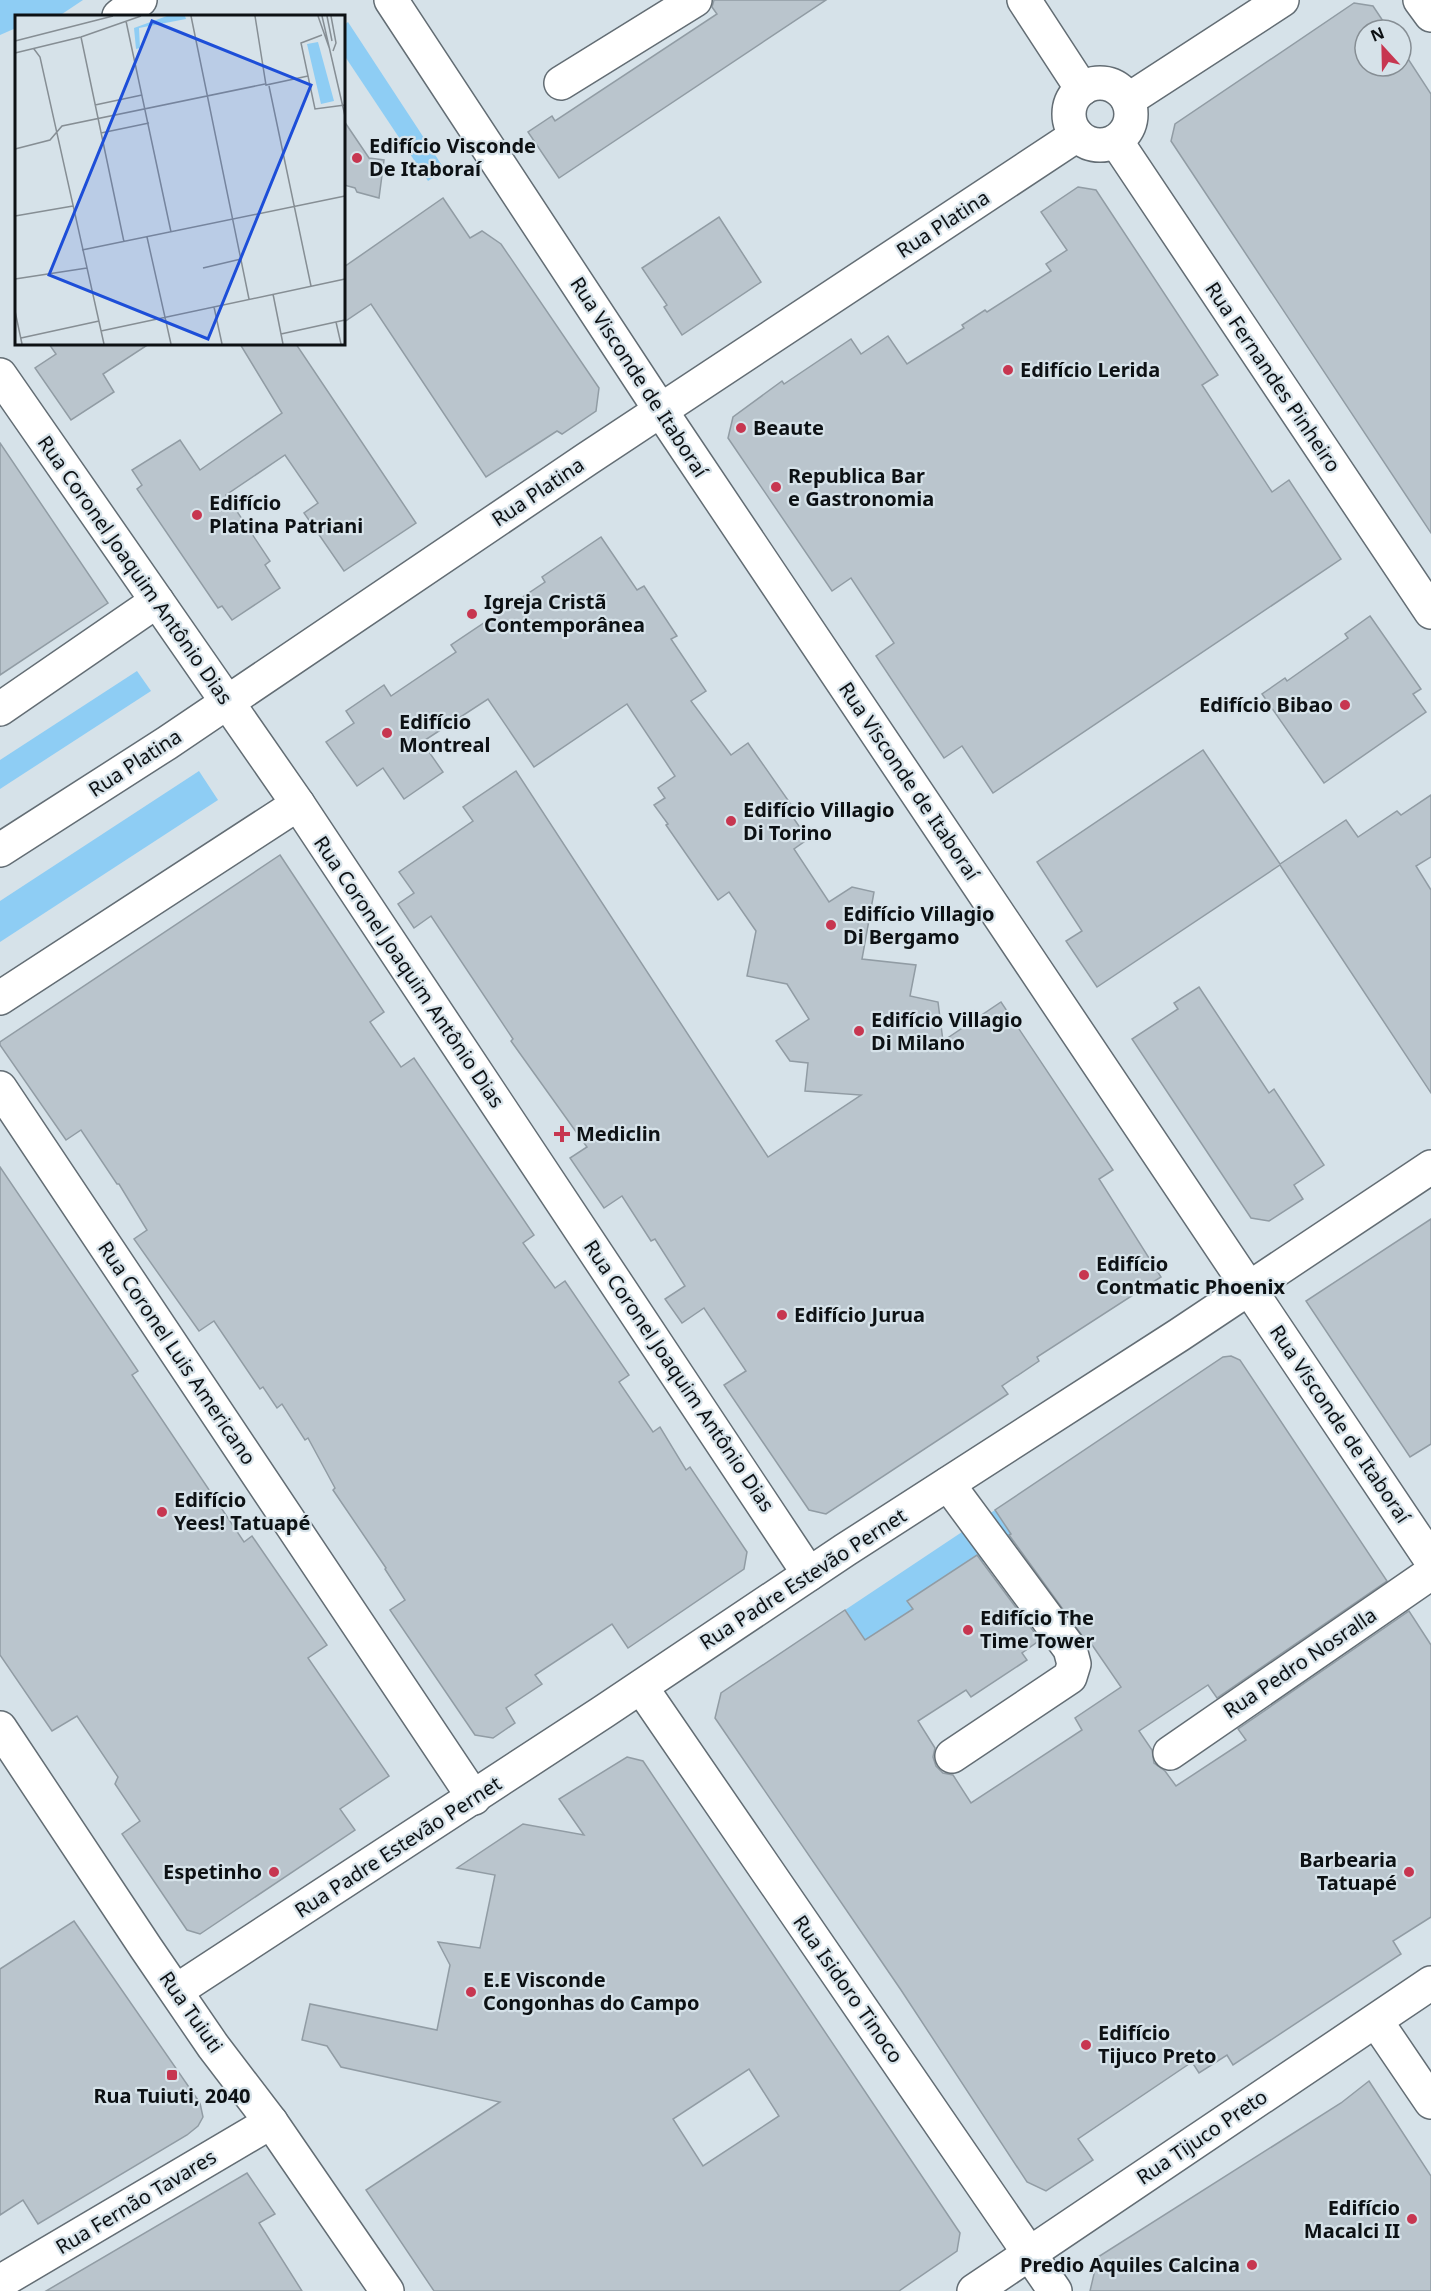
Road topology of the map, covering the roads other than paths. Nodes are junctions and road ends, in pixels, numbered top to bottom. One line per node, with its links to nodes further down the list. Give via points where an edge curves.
1 (140, 0): 7 (street)
2 (391, 0): 15 (street, Rua Visconde de Itaboraí)
3 (695, 0): 9 (street)
4 (1024, 0): 10 (street)
5 (1282, 0): 11 (street)
6 (1420, 0): 8 (street)
7 (120, 15)
8 (1431, 15)
9 (561, 83)
10 (1082, 89): 11 (street, via 1102,83 1122,92); 12 (street, via 1070,106 1069,116)
11 (1128, 100): 13 (street, via 1131,119)
12 (1077, 135): 13 (street, via 1096,145); 15 (street, Rua Platina)
13 (1116, 141): 17 (street, Rua Fernandes Pinheiro)
14 (0, 375): 16 (street, Rua Coronel Joaquim Antônio Dias)
15 (661, 411): 18 (street, Rua Platina); 25 (street, Rua Visconde de Itaboraí)
16 (157, 601): 18 (street, Rua Coronel Joaquim Antônio Dias); 19 (street)
17 (1431, 612)
18 (228, 703): 20 (street, Rua Coronel Joaquim Antônio Dias); 21 (street, Rua Platina)
19 (0, 709)
20 (298, 804): 22 (street); 29 (street, Rua Coronel Joaquim Antônio Dias)
21 (0, 850)
22 (0, 998)
23 (0, 1088): 34 (street, Rua Coronel Luis Americano)
24 (1431, 1167): 25 (street, Rua Padre Estevão Pernet)
25 (1249, 1288): 26 (street, Rua Padre Estevão Pernet); 27 (street, Rua Visconde de Itaboraí)
26 (948, 1484): 29 (street, Rua Padre Estevão Pernet); 33 (street, via 1070,1649 1074,1664 1070,1677)
27 (1431, 1560)
28 (1431, 1573): 32 (street, Rua Pedro Nosralla)
29 (809, 1574): 30 (street, Rua Padre Estevão Pernet)
30 (641, 1687): 34 (street, Rua Padre Estevão Pernet); 40 (street, Rua Isidoro Tinoco)
31 (0, 1728): 36 (street, Rua Tuiuti)
32 (1170, 1753)
33 (952, 1756)
34 (474, 1797): 36 (street, Rua Padre Estevão Pernet)
35 (1431, 1983): 37 (street, Rua Tijuco Preto)
36 (176, 1991): 39 (street, Rua Tuiuti)
37 (1376, 2020): 38 (street); 40 (street, Rua Tijuco Preto)
38 (1431, 2102)
39 (272, 2122): 41 (street, Rua Fernão Tavares); 42 (street, Rua Tuiuti)
40 (1030, 2254): 43 (street, Rua Tijuco Preto); 44 (street, Rua Isidoro Tinoco)
41 (0, 2282)
42 (387, 2291)
43 (974, 2291)
44 (1055, 2291)

